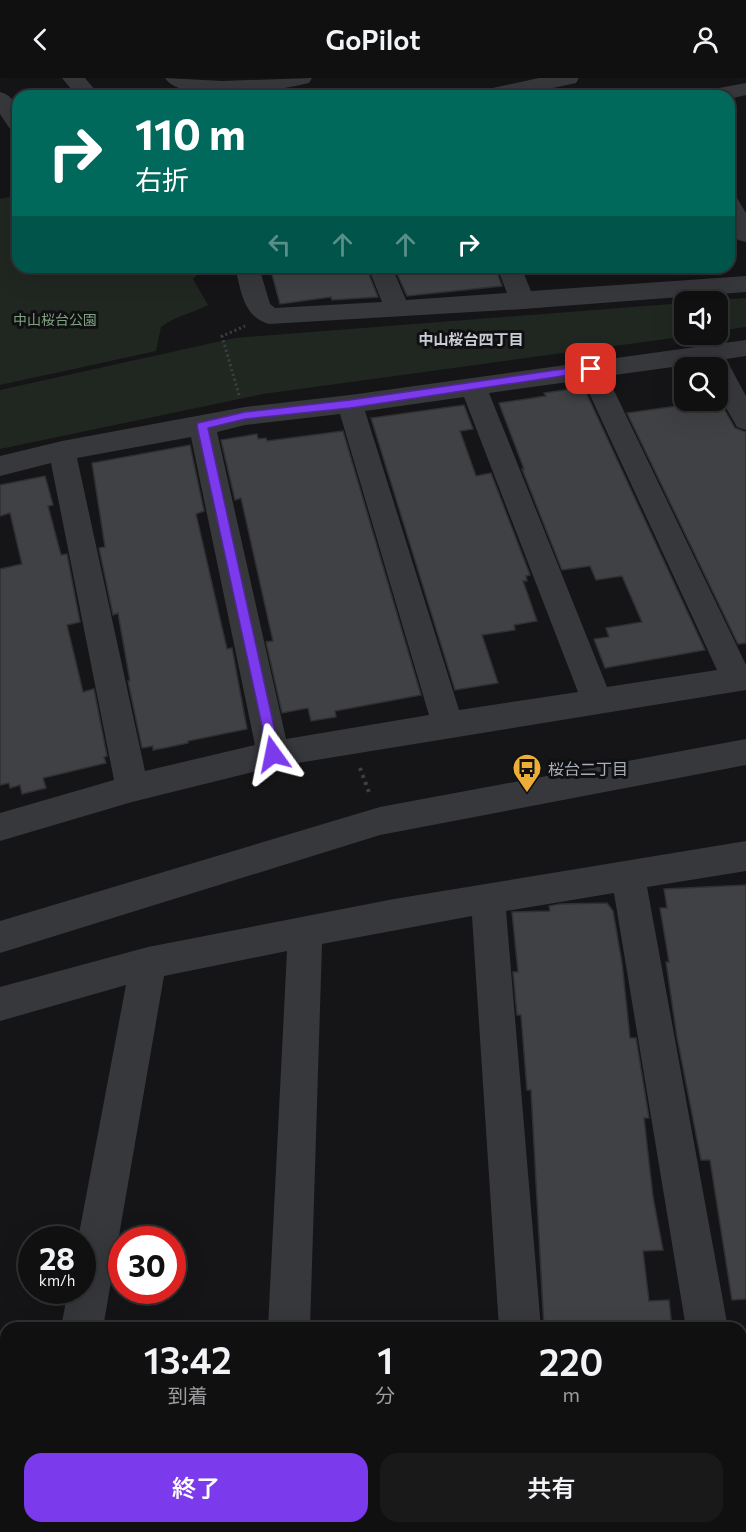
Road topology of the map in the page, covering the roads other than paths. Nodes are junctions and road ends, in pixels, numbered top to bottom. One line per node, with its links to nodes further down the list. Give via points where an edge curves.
1 (73, 78): 5 (street)
2 (176, 78): 3 (street, via 194,86 223,90)
3 (302, 78)
4 (568, 78): 6 (street)
5 (84, 90)
6 (513, 90)
7 (0, 99): 8 (street)
8 (12, 116)
9 (735, 214): 10 (street)
10 (746, 235)
11 (249, 273): 18 (street, via 259,308 269,316)
12 (382, 273): 18 (street)
13 (511, 273): 17 (street)
14 (640, 273): 16 (street)
15 (746, 285): 16 (street)
16 (647, 291): 17 (street)
17 (523, 301): 18 (street)
18 (397, 309)
19 (746, 348): 20 (street)
20 (709, 352): 21 (street); 24 (street)
21 (591, 369): 22 (street); 28 (street)
22 (473, 386): 23 (street); 29 (street)
23 (350, 404): 25 (street, via 245,416); 30 (street)
24 (746, 421)
25 (202, 426): 26 (street); 32 (street)
26 (62, 451): 27 (street); 33 (street)
27 (0, 466)
28 (742, 678): 29 (street)
29 (597, 700): 30 (street)
30 (448, 725): 32 (street)
31 (746, 753): 39 (street, via 380,821)
32 (273, 754): 33 (street)
33 (132, 788): 34 (street)
34 (0, 827)
35 (746, 856): 36 (street)
36 (628, 875): 37 (street); 45 (street)
37 (488, 897): 38 (street); 44 (street)
38 (305, 932): 40 (street); 43 (street)
39 (0, 937)
40 (148, 963): 41 (street); 42 (street)
41 (0, 1004)
42 (83, 1322)
43 (289, 1322)
44 (520, 1322)
45 (706, 1322)

